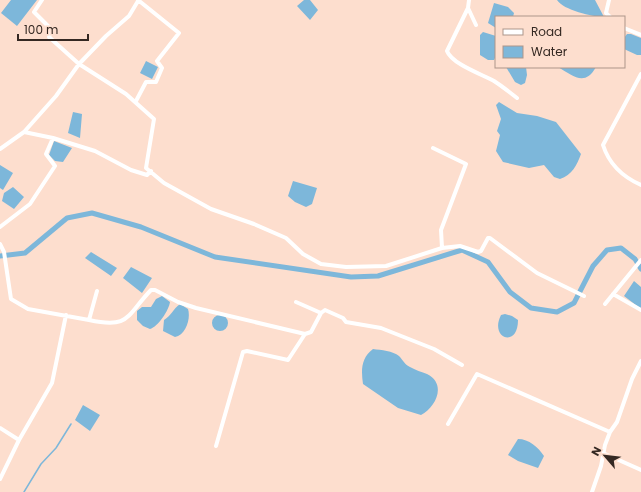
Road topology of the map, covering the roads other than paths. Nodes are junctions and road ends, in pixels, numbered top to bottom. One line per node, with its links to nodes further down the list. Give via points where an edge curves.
1 (42, 0): 10 (street, via 34,12 52,30 49,37)
2 (138, 0): 10 (street, via 129,16); 13 (street, via 179,33 157,60 162,68 156,82 147,82)
3 (469, 0): 5 (street)
4 (609, 0): 6 (street, via 606,13)
5 (468, 8): 7 (street); 12 (street, via 447,51 448,54)
6 (609, 16)
7 (476, 25)
8 (625, 28): 9 (street)
9 (641, 35)
10 (79, 64): 13 (street); 14 (street, via 56,96)
11 (641, 74): 19 (street, via 603,145 606,156 626,178)
12 (517, 98)
13 (136, 101): 18 (street, via 154,118 146,168)
14 (24, 132): 15 (street); 17 (street)
15 (53, 138): 18 (street, via 94,150 117,163 148,175); 20 (street, via 46,154 55,166 30,204)
16 (433, 148): 22 (street, via 466,164 441,230)
17 (0, 149)
18 (151, 171): 22 (street, via 164,183 211,209 286,238 302,254 321,264 346,267 386,266)
19 (641, 185)
20 (0, 227)
21 (0, 244): 31 (street, via 4,252 11,299 28,308)
22 (442, 248): 26 (street, via 460,246 478,252 490,238 538,273)
23 (641, 260): 25 (street)
24 (97, 291): 32 (street)
25 (613, 294): 28 (street); 29 (street)
26 (583, 295)
27 (296, 302): 30 (street)
28 (605, 304)
29 (641, 310)
30 (321, 313): 33 (street, via 311,332); 35 (street, via 325,310 346,322 382,328 434,349)
31 (66, 315): 32 (street); 39 (street, via 52,383)
32 (89, 320): 33 (street, via 109,325 122,321 135,311 151,290 154,290 196,308)
33 (304, 334): 40 (street, via 288,360 247,350 243,352)
34 (641, 361): 38 (street, via 617,422)
35 (462, 365)
36 (448, 424): 38 (street, via 477,374)
37 (0, 428): 39 (street)
38 (610, 432): 41 (street)
39 (19, 440): 43 (street)
40 (216, 446)
41 (603, 453): 42 (street); 44 (street)
42 (641, 470)
43 (0, 479)
44 (592, 492)

